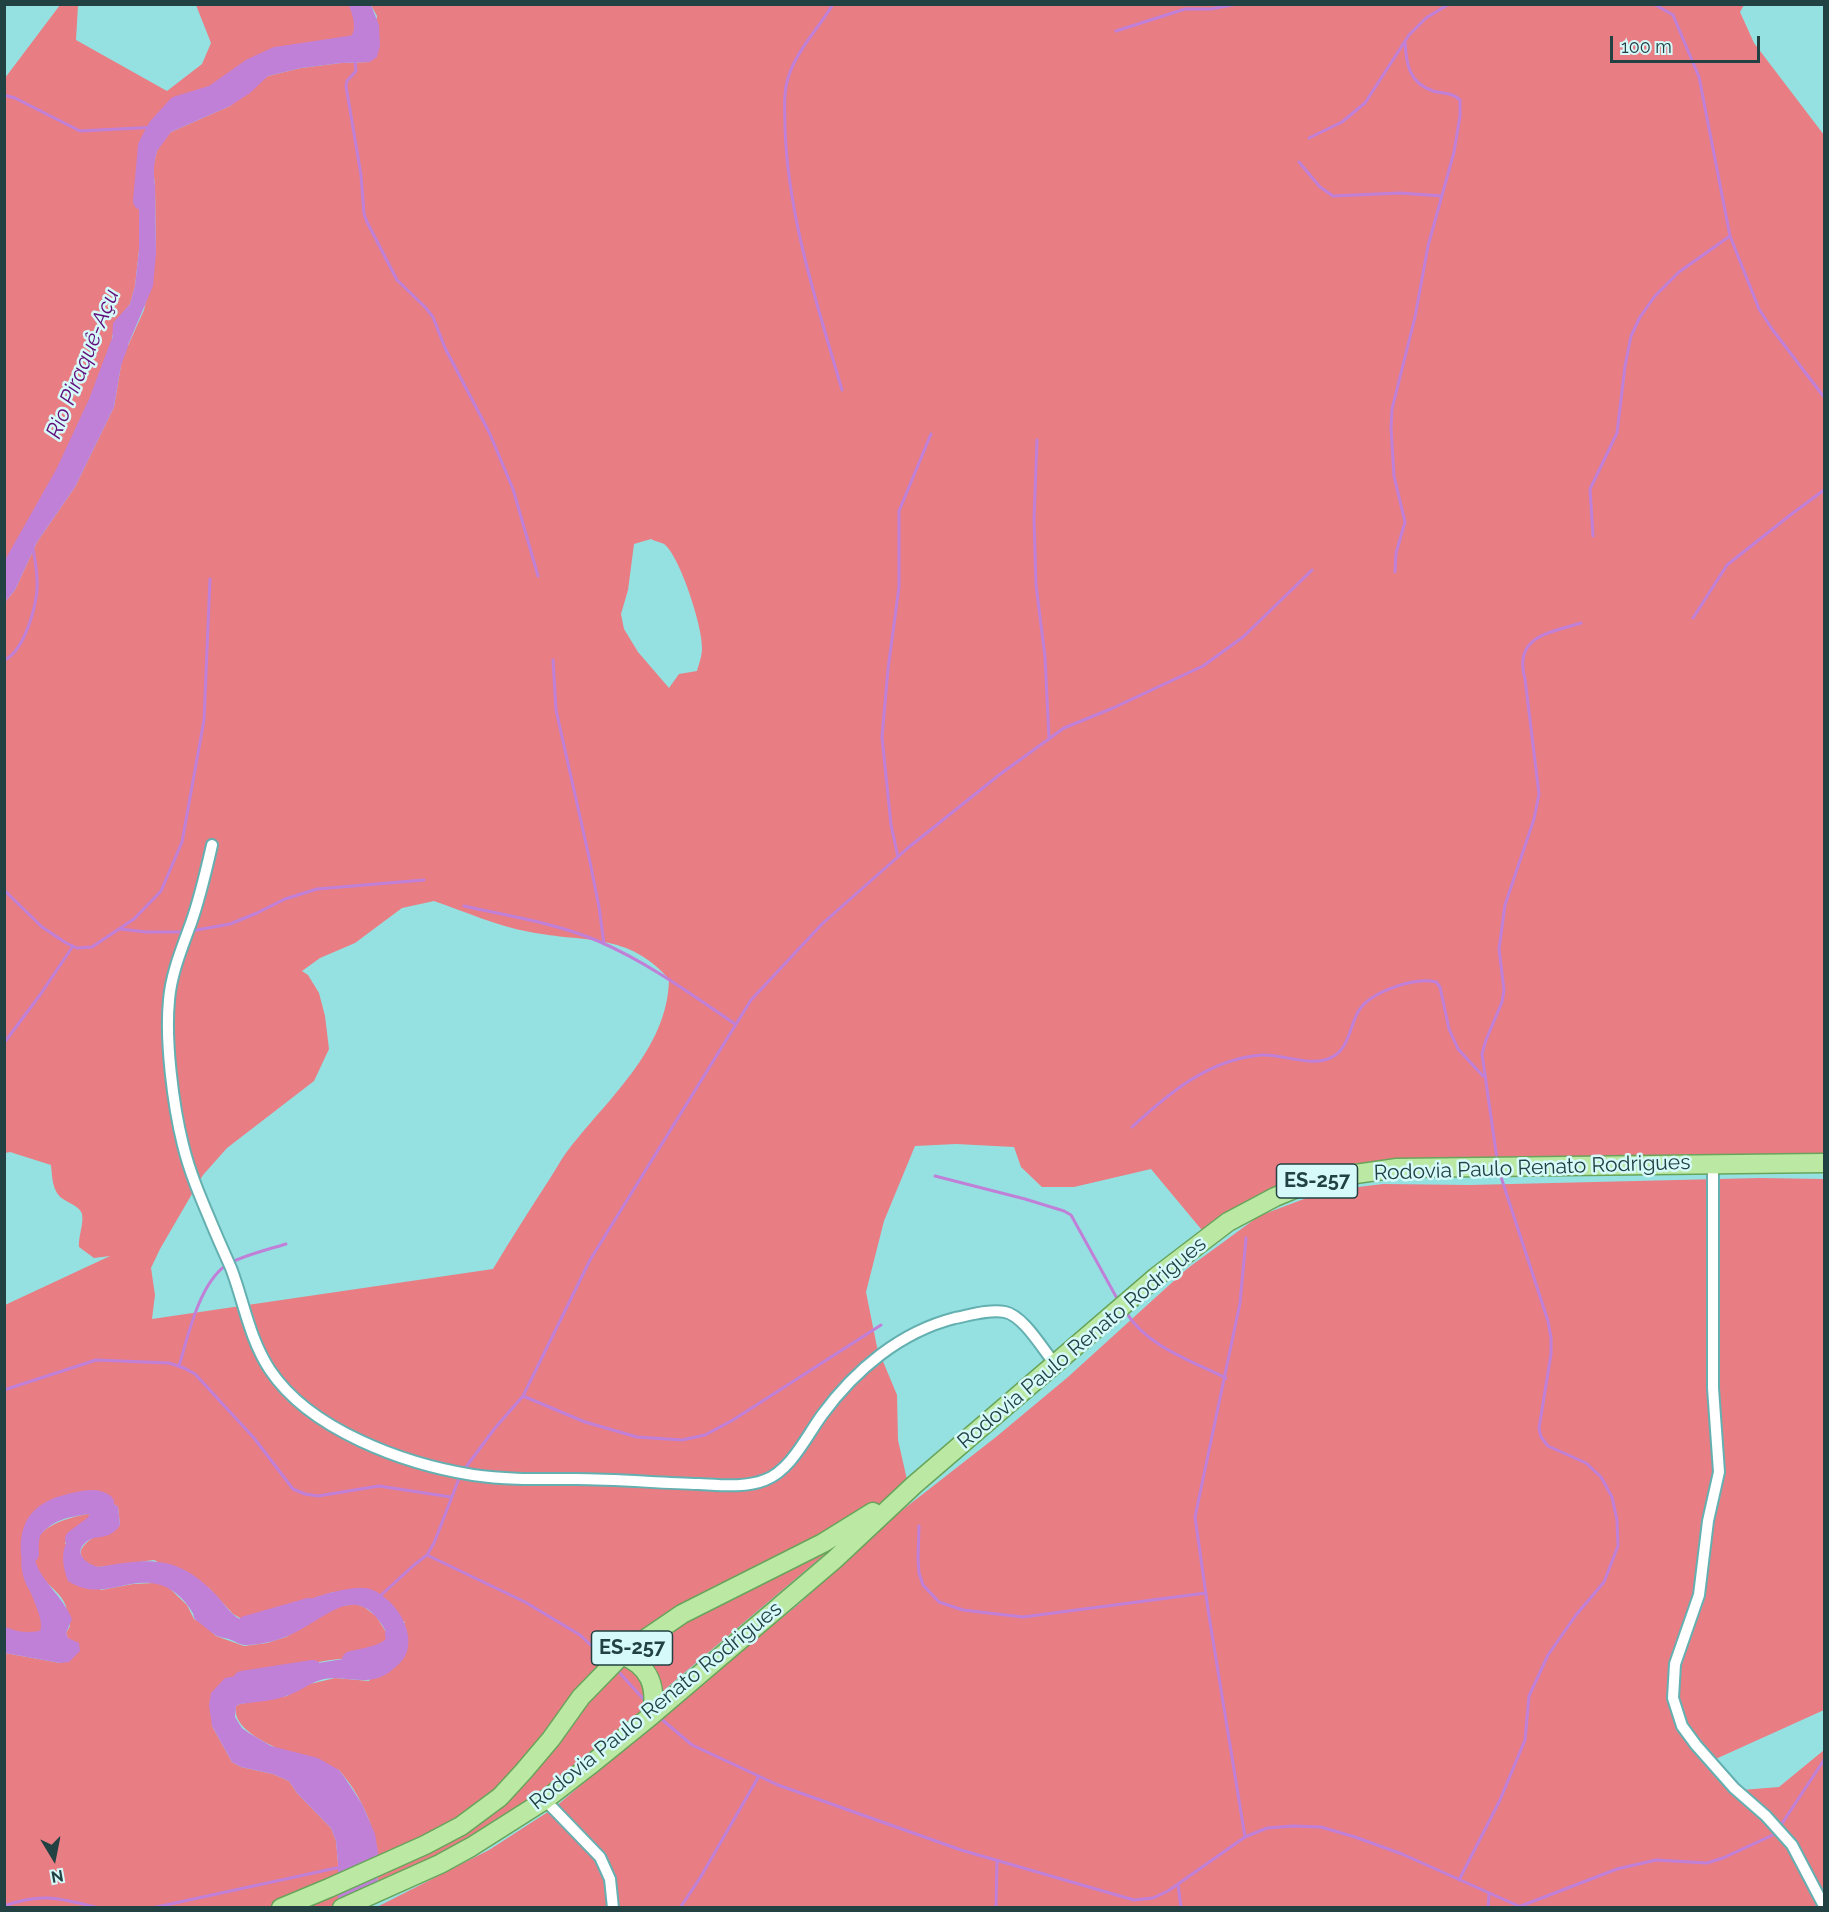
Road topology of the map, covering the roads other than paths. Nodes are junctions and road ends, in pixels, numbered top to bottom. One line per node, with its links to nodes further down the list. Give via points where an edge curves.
1 (212, 845): 4 (street, via 169,997 170,1057 183,1145 261,1354 272,1373 300,1402 344,1433 376,1448 473,1475 742,1485 767,1480 778,1472 824,1411 863,1369 911,1334 931,1325 987,1312 1010,1313)
2 (1824, 1163): 3 (main road, Rodovia Paulo Renato Rodrigues / ES-257)
3 (1713, 1164): 4 (main road, Rodovia Paulo Renato Rodrigues / ES-257, via 1397,1168 1309,1183 1228,1222 1156,1277); 9 (street, via 1713,1388 1719,1472 1706,1530 1699,1595 1675,1664 1673,1698 1682,1726 1696,1745 1792,1845)
4 (1055, 1365): 5 (main road, Rodovia Paulo Renato Rodrigues / ES-257)
5 (914, 1485): 6 (main road, Rodovia Paulo Renato Rodrigues / ES-257, via 824,1544 682,1614); 7 (main road, Rodovia Paulo Renato Rodrigues / ES-257, via 834,1560)
6 (622, 1655): 7 (main road, via 644,1668 653,1694); 10 (main road, Rodovia Paulo Renato Rodrigues / ES-257, via 581,1697 551,1739 500,1797 461,1826)
7 (652, 1715): 8 (main road, Rodovia Paulo Renato Rodrigues / ES-257)
8 (545, 1800): 11 (main road, Rodovia Paulo Renato Rodrigues / ES-257, via 440,1864); 12 (street, via 600,1857 610,1879)
9 (1824, 1906)
10 (281, 1908)
11 (342, 1908)
12 (614, 1908)

